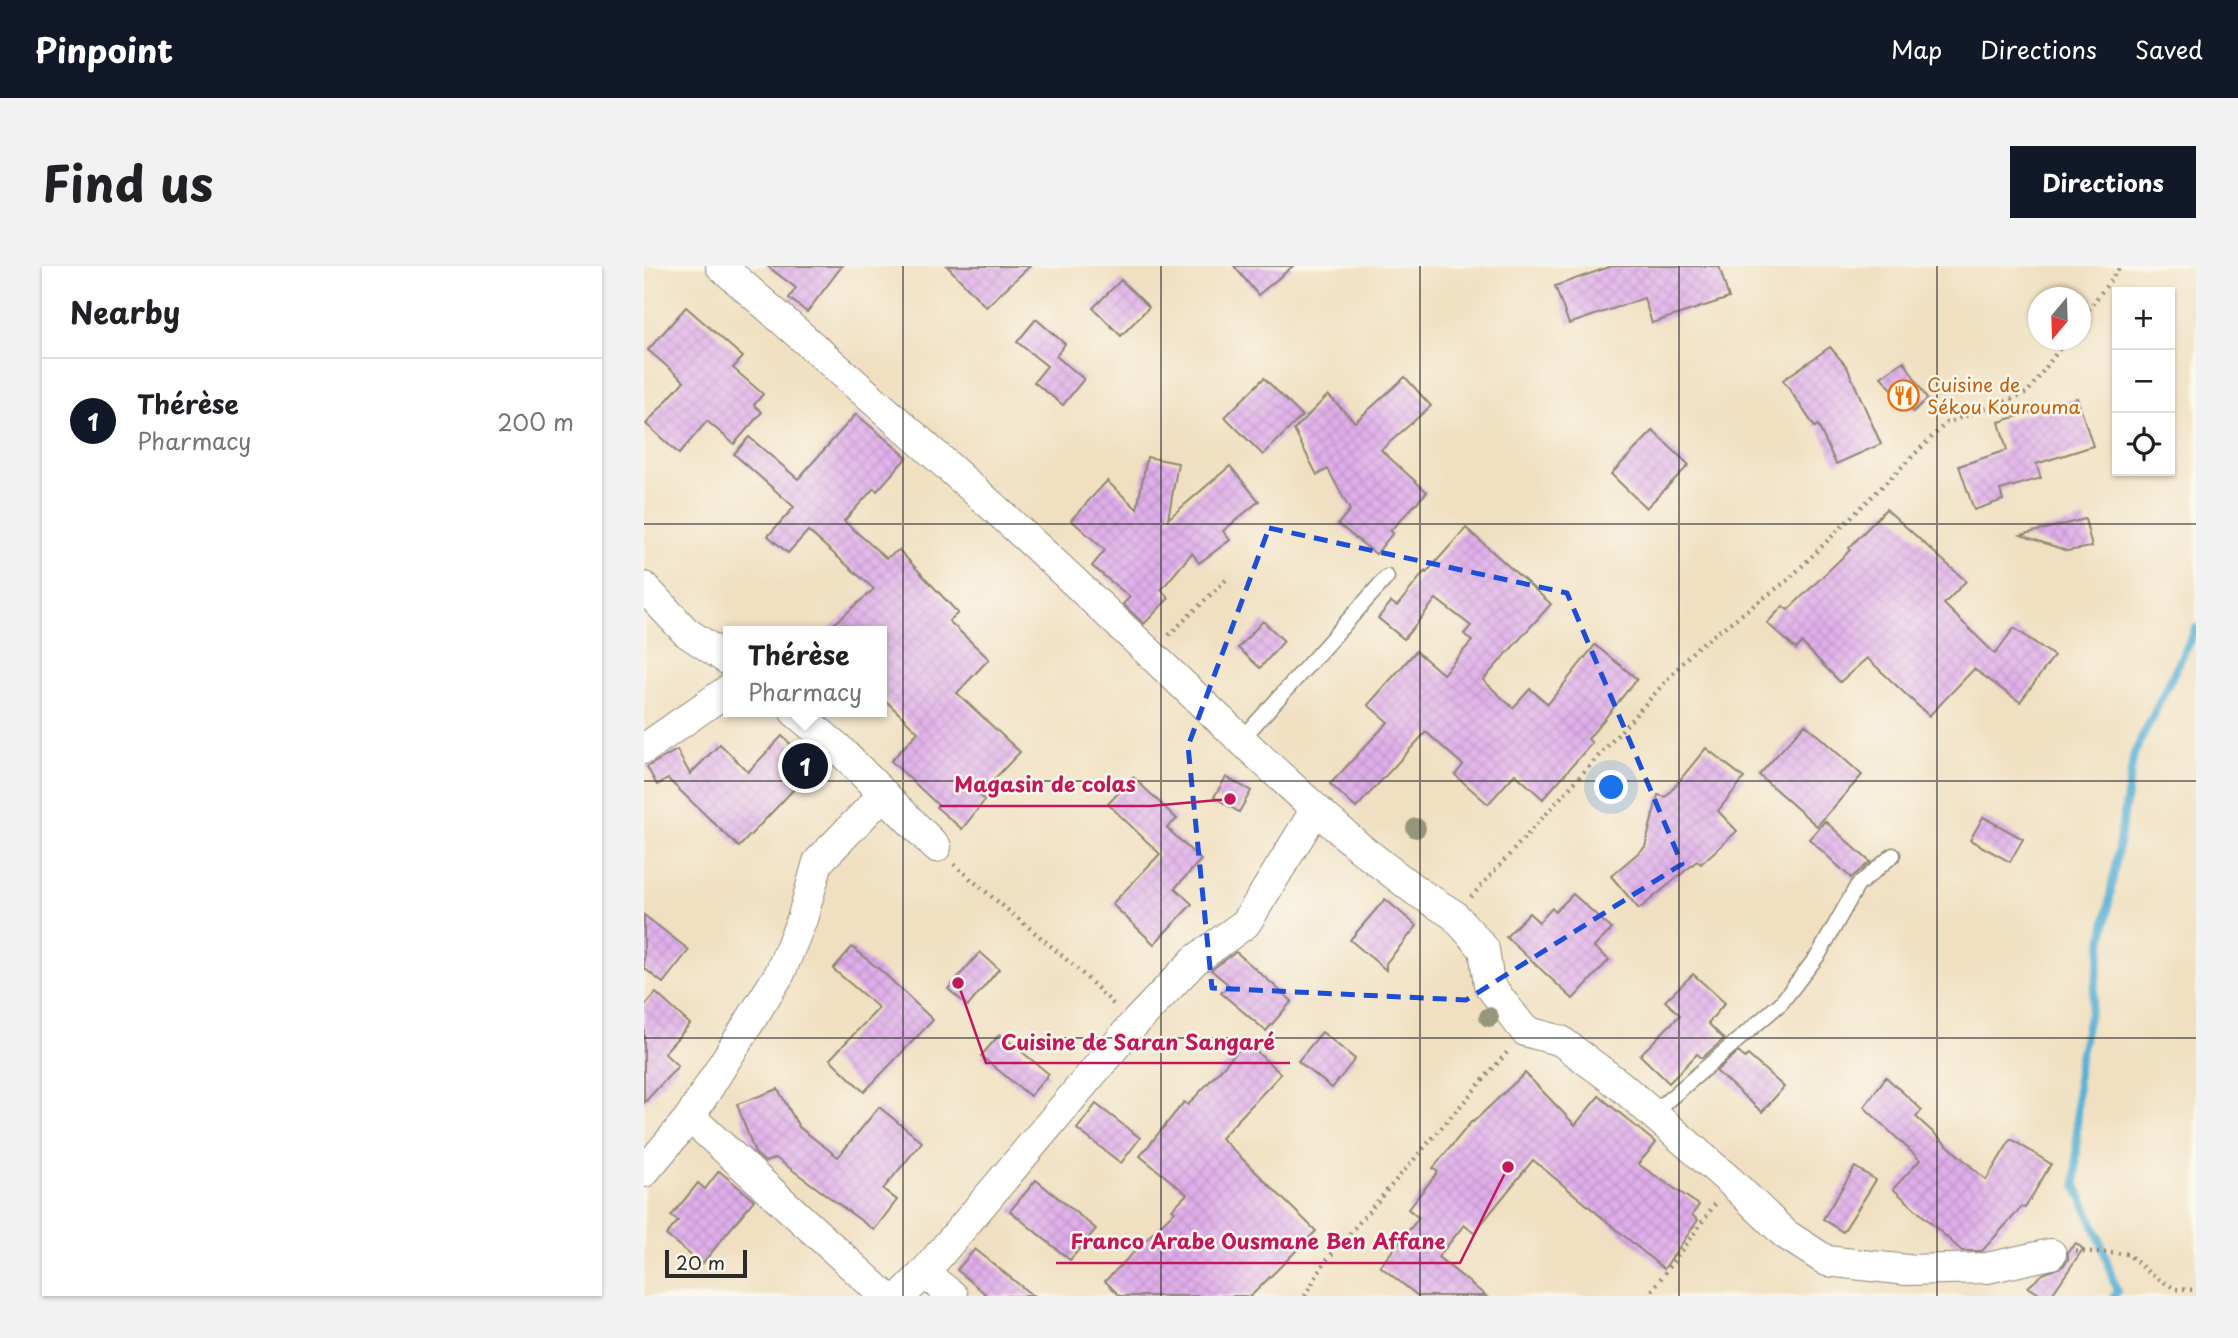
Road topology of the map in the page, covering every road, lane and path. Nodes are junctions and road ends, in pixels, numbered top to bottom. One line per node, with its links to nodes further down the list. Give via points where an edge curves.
1 (721, 266): 8 (street)
2 (2121, 266): 3 (path)
3 (2091, 306)
4 (2059, 350): 18 (path, via 2027,393 1946,423 1788,580 1696,648)
5 (1387, 577): 12 (lane)
6 (1227, 578): 8 (path)
7 (644, 587): 9 (street, via 686,632)
8 (1151, 653): 12 (street)
9 (723, 657)
10 (723, 694): 13 (street)
11 (801, 717): 14 (street)
12 (1240, 741): 15 (street)
13 (644, 749)
14 (884, 794): 16 (street); 22 (street, via 818,862 780,972)
15 (1316, 809): 18 (street, via 1360,848); 19 (street, via 1247,923 1195,960)
16 (936, 847): 19 (path, via 1087,977)
17 (1893, 855): 21 (lane, via 1857,886 1819,954 1780,1003)
18 (1454, 915): 20 (street, via 1484,949 1489,985)
19 (1133, 1025): 26 (street)
20 (1525, 1031): 21 (street, via 1561,1041); 31 (path, via 1324,1263)
21 (1652, 1114): 24 (street)
22 (690, 1116): 23 (street); 28 (street)
23 (644, 1172)
24 (1731, 1182): 25 (street, via 1785,1234 1827,1261 1907,1270 1987,1268); 32 (path)
25 (2051, 1254): 27 (path, via 2128,1254 2175,1289)
26 (924, 1273): 29 (street); 30 (street)
27 (2196, 1290)
28 (885, 1296)
29 (901, 1296)
30 (953, 1296)
31 (1305, 1296)
32 (1648, 1296)

